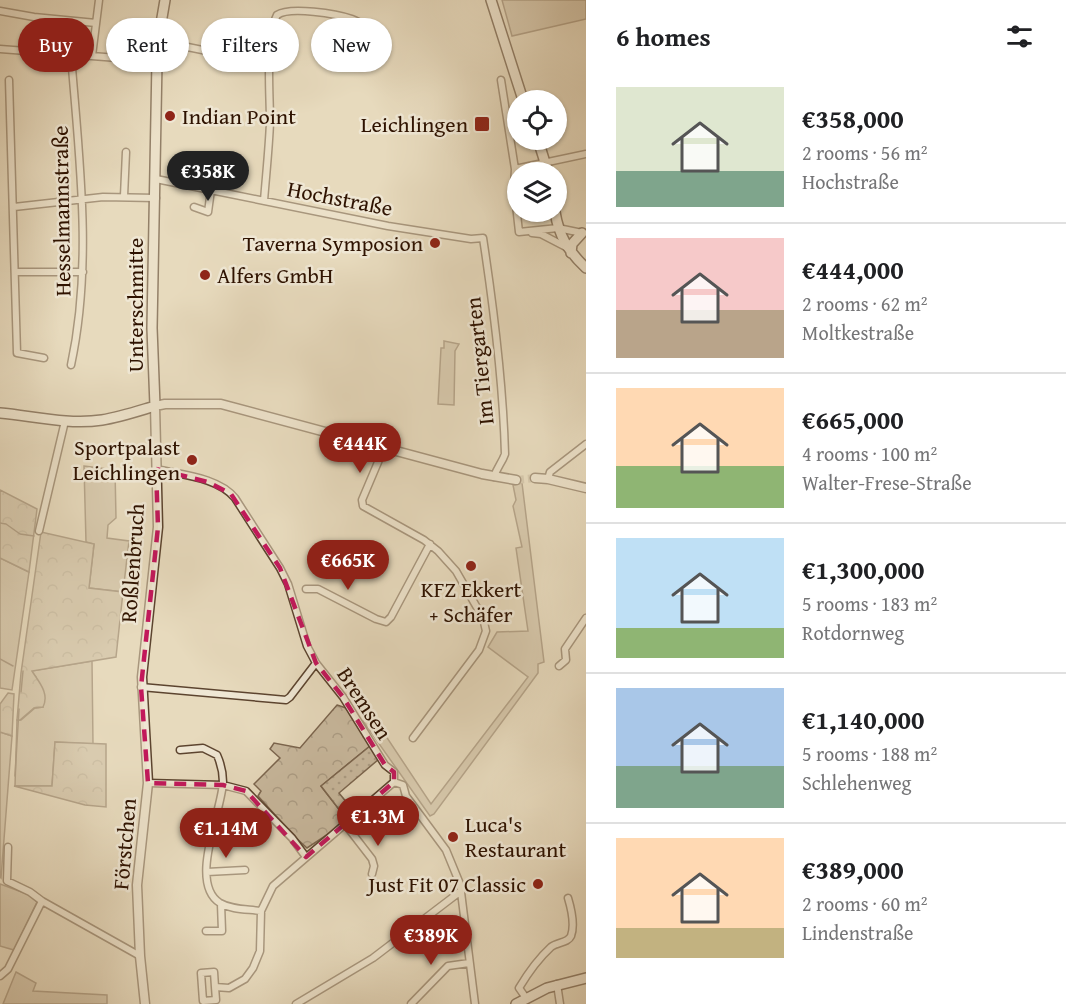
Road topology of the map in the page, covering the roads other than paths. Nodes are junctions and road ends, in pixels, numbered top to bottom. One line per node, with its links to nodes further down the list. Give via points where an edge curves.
1 (99, 0): 7 (street)
2 (165, 0): 5 (main road)
3 (491, 0): 15 (main road)
4 (0, 11): 7 (street)
5 (162, 18)
6 (346, 18): 25 (street, via 288,10 277,15 271,51)
7 (96, 23): 8 (street)
8 (94, 40)
9 (0, 49): 10 (street)
10 (18, 51)
11 (72, 72): 24 (street, Hesselmannstraße)
12 (157, 72): 20 (main road, Unterschmitte)
13 (9, 80): 26 (street)
14 (501, 80): 18 (street)
15 (520, 90)
16 (126, 152): 22 (street)
17 (586, 154): 19 (street)
18 (513, 162)
19 (564, 162)
20 (156, 179): 21 (street, Hochstraße); 23 (main road, Unterschmitte)
21 (211, 190): 25 (street, Hochstraße); 27 (street, via 208,212)
22 (124, 196): 23 (street); 24 (street)
23 (156, 198): 40 (main road, Unterschmitte, via 152,320)
24 (82, 199): 26 (street); 37 (street, Hesselmannstraße)
25 (264, 201): 33 (street, Hochstraße, via 426,232)
26 (14, 207): 36 (street)
27 (195, 207)
28 (518, 222): 31 (street)
29 (557, 222): 30 (main road)
30 (558, 228): 31 (street); 32 (street); 34 (main road)
31 (519, 232): 34 (street, via 541,234)
32 (584, 233): 34 (main road)
33 (483, 238): 46 (street, Im Tiergarten, via 497,329 504,416 505,454)
34 (569, 250): 35 (main road)
35 (586, 268)
36 (15, 272): 37 (street); 38 (street, via 17,353)
37 (83, 272): 39 (street, Hesselmannstraße, via 80,320)
38 (44, 358)
39 (71, 365)
40 (155, 406): 42 (main road, via 100,420); 44 (street, via 221,404); 45 (street, Roßlenbruch)
41 (0, 413): 42 (main road)
42 (66, 421): 51 (street)
43 (586, 444): 48 (street, via 550,472)
44 (384, 448): 46 (street); 52 (street, via 363,504)
45 (156, 470): 55 (street, Bremsen, via 219,486 231,494 280,568); 57 (street, Roßlenbruch, via 158,527)
46 (494, 477): 49 (street)
47 (535, 478): 48 (street)
48 (548, 479): 50 (street)
49 (516, 480)
50 (586, 488)
51 (39, 531)
52 (430, 544): 53 (street, via 386,621 376,620 318,590); 58 (street, via 456,571 486,630 479,650)
53 (306, 589)
54 (586, 618): 56 (street, via 565,649 566,660)
55 (316, 663): 57 (street, via 286,699); 60 (street, Bremsen, via 343,697 385,765 394,772)
56 (559, 666)
57 (141, 687): 61 (street, Förstchen)
58 (413, 738)
59 (180, 750): 62 (street, via 203,748 217,755)
60 (394, 782): 63 (street); 69 (street, Bremsen, via 403,785 406,796 446,850)
61 (148, 783): 62 (street); 75 (street, Förstchen, via 137,873)
62 (223, 785): 65 (street, via 246,791); 67 (street, via 210,837)
63 (345, 824): 65 (street); 68 (street, via 372,859)
64 (8, 847): 71 (street, via 7,880)
65 (306, 857): 73 (street, via 273,886)
66 (245, 870): 67 (street)
67 (207, 872): 72 (street, via 210,893)
68 (372, 874)
69 (460, 891): 76 (street, Bremsen); 83 (street, via 373,958)
70 (568, 898): 81 (street, via 571,935 553,945 523,980 519,987)
71 (42, 901): 75 (street); 77 (street, via 8,969)
72 (221, 904): 73 (street); 74 (street, via 222,931)
73 (261, 911): 80 (street, via 261,951 253,968 245,979 229,987)
74 (206, 931)
75 (140, 956): 82 (street, Förstchen)
76 (469, 963): 84 (street, via 448,966); 85 (street, Bremsen)
77 (0, 976)
78 (586, 978): 79 (main road)
79 (557, 984): 81 (main road); 87 (street)
80 (215, 987): 80 (street, via 214,972 201,973 203,1001 216,1000)
81 (526, 998): 86 (main road)
82 (145, 1004)
83 (296, 1004)
84 (411, 1004)
85 (475, 1004)
86 (516, 1004)
87 (560, 1004)

